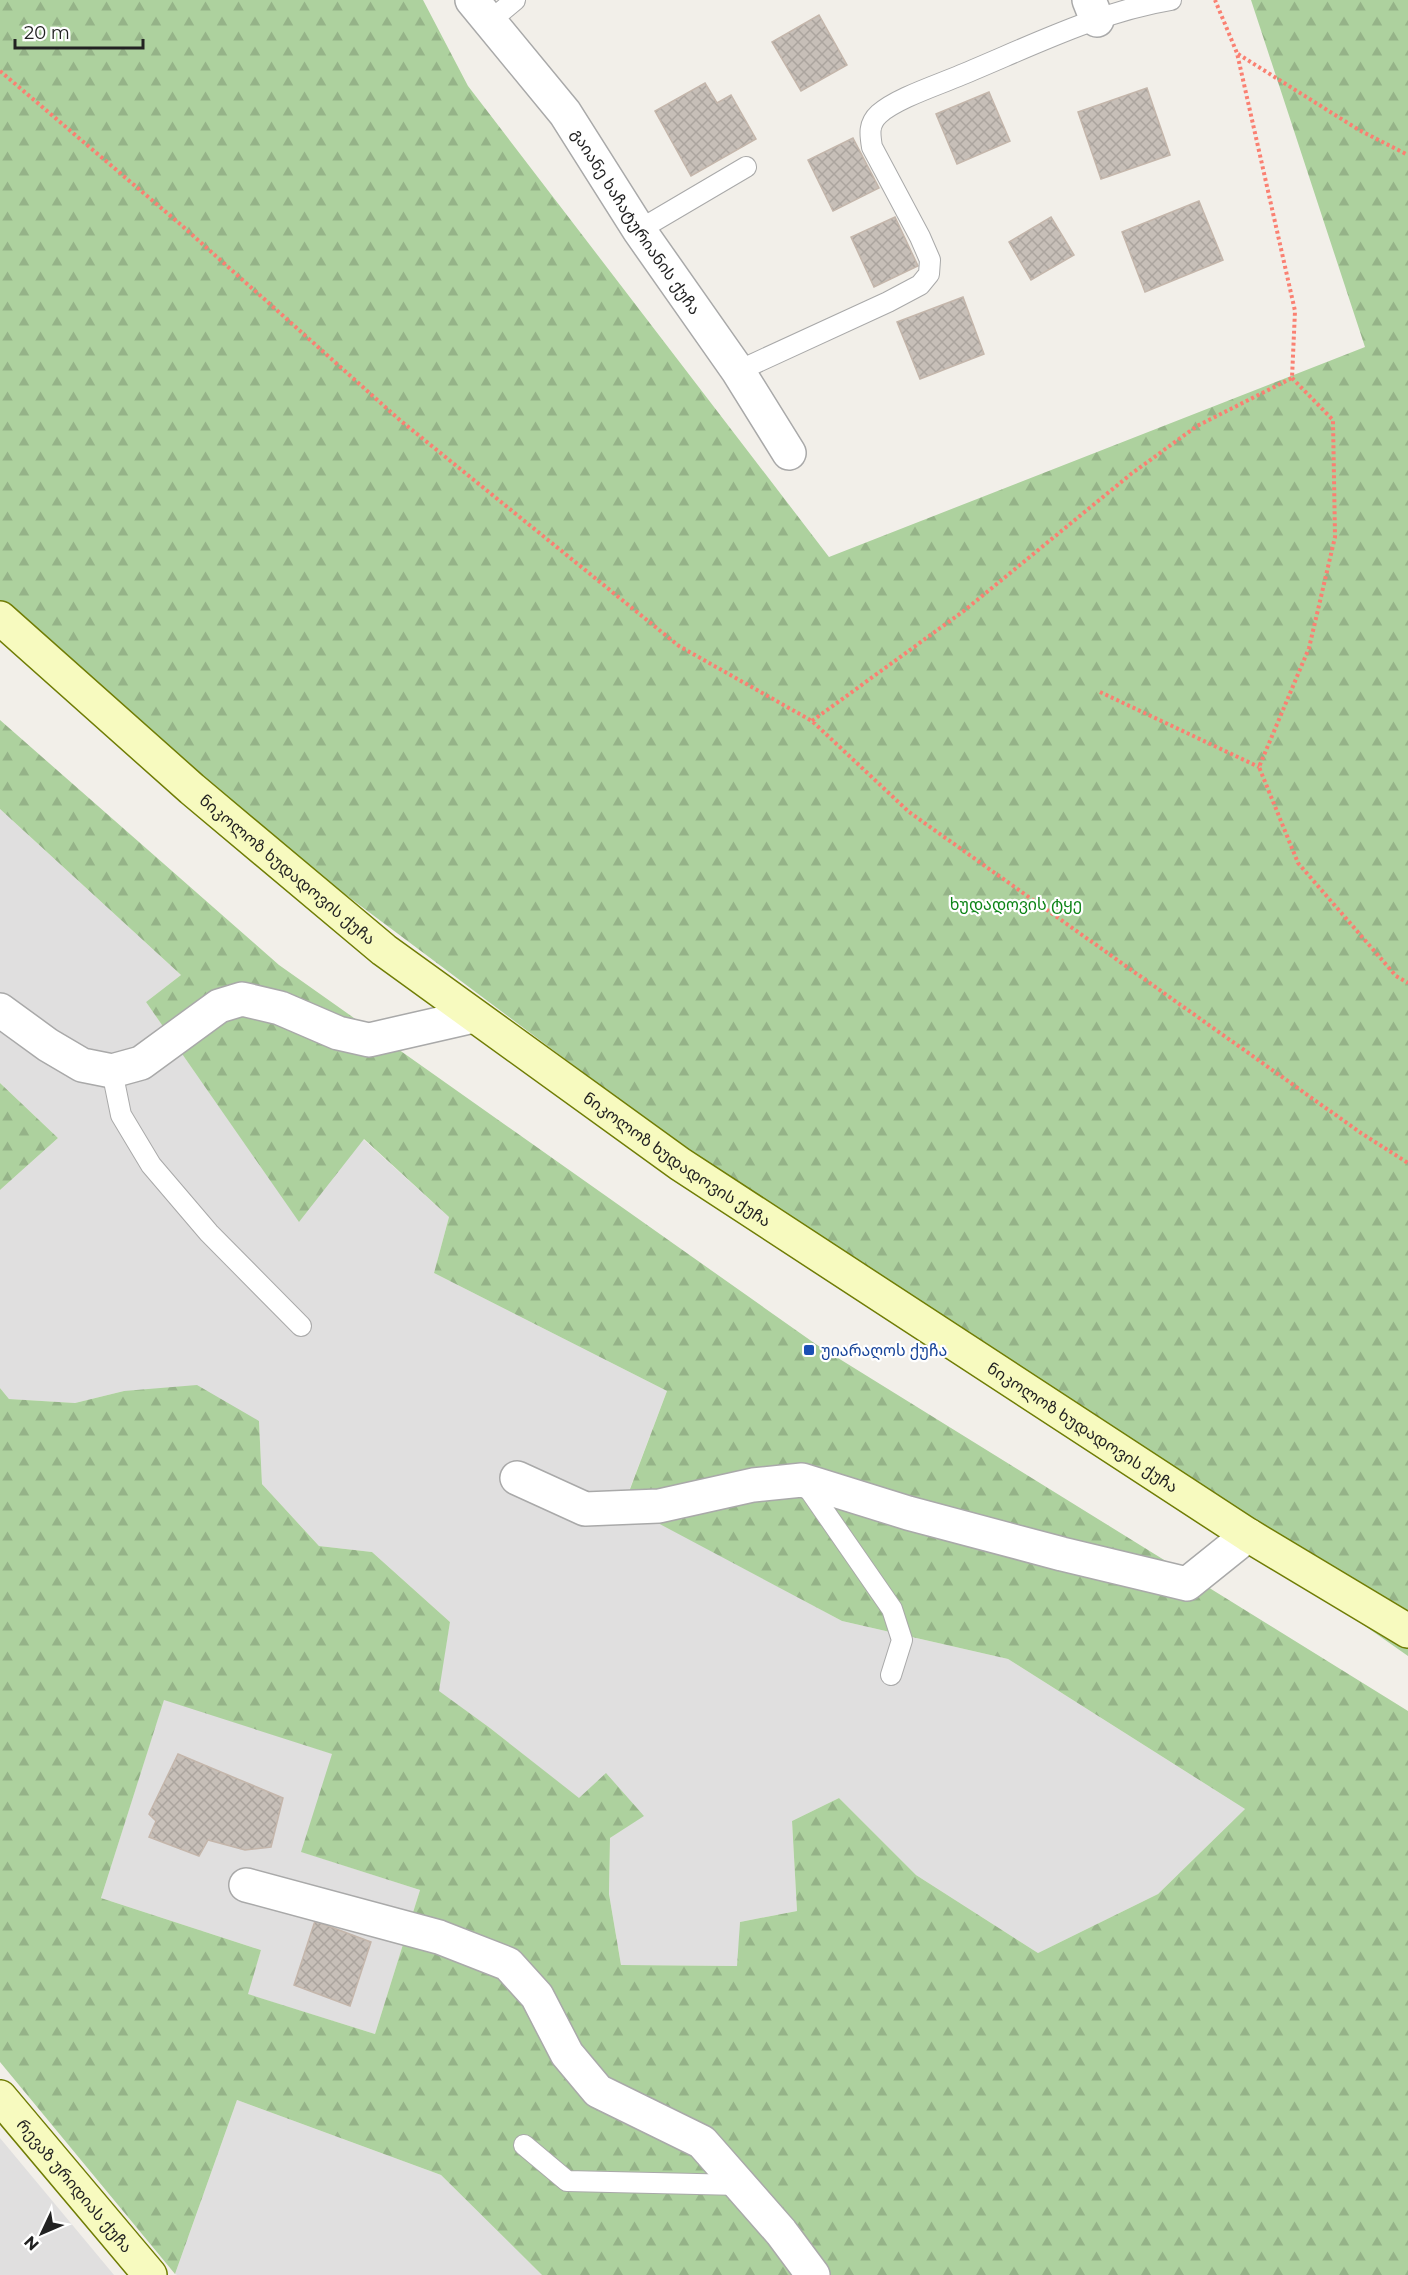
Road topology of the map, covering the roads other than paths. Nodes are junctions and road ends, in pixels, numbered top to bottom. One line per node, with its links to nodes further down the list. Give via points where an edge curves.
1 (515, 0): 4 (lane)
2 (1171, 0): 3 (lane, via 1122,10)
3 (1093, 10): 7 (lane, via 889,106 876,116 869,132 872,147 920,237 930,260 929,274 920,285 888,302)
4 (480, 11): 6 (street, გაიანე ხაჩატურიანის ქუჩა, via 565,113)
5 (746, 167): 6 (lane)
6 (639, 230): 7 (street, გაიანე ხაჩატურიანის ქუჩა)
7 (738, 371): 8 (street, გაიანე ხაჩატურიანის ქუჩა)
8 (789, 453)
9 (0, 618): 11 (main road, ნიკოლოზ ხუდადოვის ქუჩა, via 192,789 384,950)
10 (0, 1010): 12 (street, via 82,1065)
11 (474, 1016): 12 (street, via 369,1040 338,1033 280,1008 242,999 219,1005 141,1063); 16 (main road, ნიკოლოზ ხუდადოვის ქუჩა, via 680,1164)
12 (112, 1071): 13 (lane, via 121,1115 151,1165 209,1233)
13 (301, 1326)
14 (516, 1478): 15 (street, via 585,1509 659,1506 753,1485)
15 (802, 1480): 16 (street, via 1040,1549 1187,1584); 18 (lane, via 892,1609 903,1640)
16 (1248, 1535): 17 (main road, ნიკოლოზ ხუდადოვის ქუჩა)
17 (1408, 1630)
18 (891, 1675)
19 (246, 1885): 22 (street, via 439,1938 508,1964 537,1996 567,2054 598,2091 702,2142)
20 (0, 2097): 23 (main road, რევაზ ურიდიას ქუჩა)
21 (524, 2145): 22 (lane, via 567,2181)
22 (740, 2186): 24 (street)
23 (150, 2275)
24 (813, 2275)

